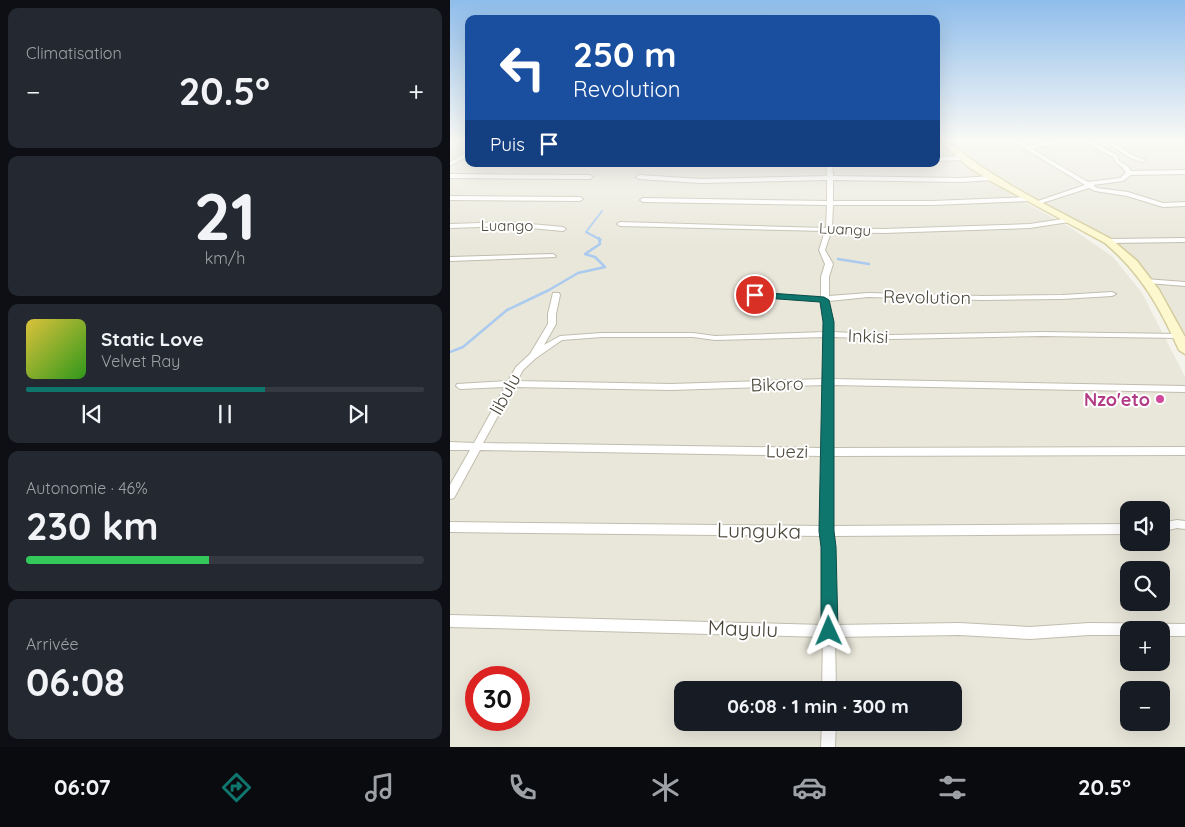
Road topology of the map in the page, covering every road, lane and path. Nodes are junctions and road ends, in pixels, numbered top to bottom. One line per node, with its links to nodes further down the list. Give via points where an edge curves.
1 (571, 177): 2 (street)
2 (590, 177)
3 (639, 177): 6 (street, via 701,181)
4 (1075, 177): 8 (street)
5 (1124, 177): 8 (street)
6 (830, 178): 7 (street); 13 (street)
7 (992, 178): 12 (street)
8 (1088, 185): 12 (street); 14 (street, via 1159,204)
9 (450, 198): 10 (street)
10 (580, 199)
11 (643, 200): 13 (street)
12 (1034, 201): 13 (street); 15 (street)
13 (830, 204): 19 (street)
14 (1184, 205)
15 (1069, 220): 19 (street, Luangu, via 982,228 883,231); 21 (street)
16 (620, 224): 19 (street, Luangu)
17 (450, 226): 18 (street, Luango, via 509,224)
18 (563, 228)
19 (828, 228): 29 (street, via 822,250 829,264 825,271)
20 (1185, 240): 21 (street)
21 (1108, 241): 24 (street, via 1144,274)
22 (553, 256): 23 (street, Luango)
23 (450, 259)
24 (1148, 282): 25 (street); 31 (street)
25 (1185, 284)
26 (742, 294): 29 (street, Revolution)
27 (1112, 294): 29 (street, Revolution, via 993,298 868,295)
28 (556, 295): 33 (street, libulu, via 552,324)
29 (824, 300): 30 (street)
30 (829, 334): 31 (street, Inkisi, via 892,337); 33 (street, Inkisi, via 560,338); 34 (street)
31 (1179, 336): 32 (street)
32 (1185, 350)
33 (533, 356): 35 (street, libulu, via 521,366)
34 (828, 382): 35 (street, Bikoro, via 671,387); 37 (street, Bikoro); 41 (street)
35 (511, 384): 36 (street, Bikoro); 39 (street, libulu)
36 (460, 386)
37 (1185, 389)
38 (450, 446): 39 (street, Luezi)
39 (476, 447): 41 (street, Luezi); 42 (street, libulu)
40 (1185, 451): 41 (street, Luezi)
41 (827, 452): 47 (street)
42 (450, 495)
43 (1185, 525): 44 (street)
44 (1170, 526)
45 (450, 527): 47 (street, Lunguka)
46 (1120, 529): 47 (street, Lunguka)
47 (826, 531): 50 (street, via 829,547)
48 (450, 621): 50 (street, Mayulu)
49 (1185, 630): 50 (street, Mayulu, via 1089,629 1030,633 960,629)
50 (829, 631): 51 (street)
51 (829, 681)
52 (828, 731): 53 (street)
53 (828, 747)

